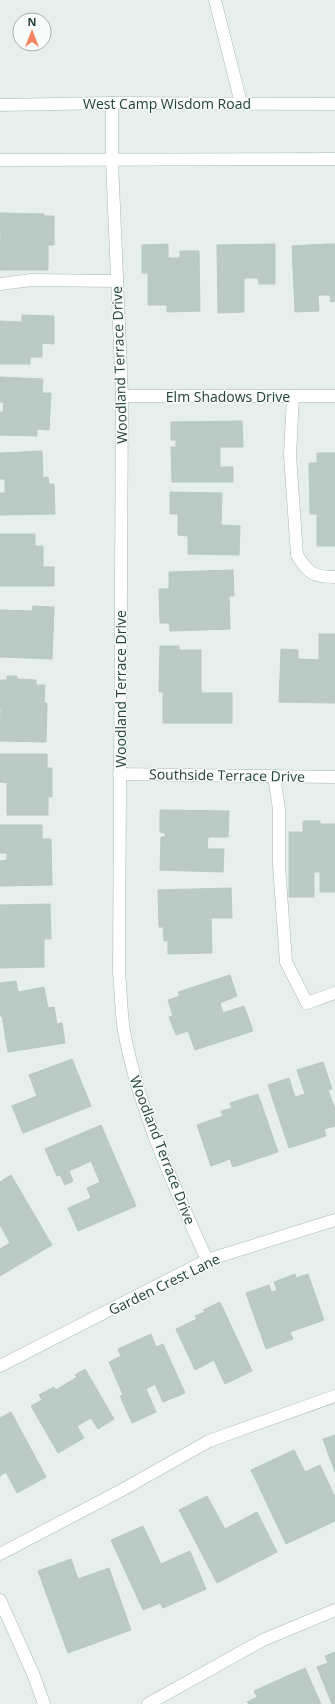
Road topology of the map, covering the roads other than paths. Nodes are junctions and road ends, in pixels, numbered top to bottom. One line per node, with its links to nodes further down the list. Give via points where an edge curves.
1 (216, 0): 3 (street)
2 (112, 103): 3 (street, West Camp Wisdom Road); 5 (street, West Camp Wisdom Road); 8 (street, Woodland Terrace Drive)
3 (241, 103): 4 (street, West Camp Wisdom Road)
4 (335, 104)
5 (0, 105)
6 (335, 159): 8 (street)
7 (0, 160): 8 (street)
8 (112, 160): 9 (street, Woodland Terrace Drive)
9 (117, 281): 10 (street, via 32,280); 11 (street, Woodland Terrace Drive)
10 (0, 284)
11 (122, 396): 12 (street, Elm Shadows Drive); 15 (street, Woodland Terrace Drive)
12 (293, 396): 13 (street, Elm Shadows Drive); 14 (street, via 290,455 297,555 306,569 322,577)
13 (335, 396)
14 (335, 577)
15 (119, 774): 16 (street, Southside Terrace Drive); 20 (street, Woodland Terrace Drive, via 119,973 124,1029 148,1117)
16 (274, 776): 17 (street, Southside Terrace Drive); 18 (street, via 286,962 307,1003)
17 (335, 777)
18 (335, 993)
19 (335, 1220): 20 (street, Garden Crest Lane)
20 (207, 1260): 21 (street, Garden Crest Lane)
21 (0, 1366)
22 (335, 1396): 23 (street, via 209,1441)
23 (0, 1554)
24 (0, 1600): 26 (street)
25 (335, 1610): 27 (street, via 263,1640)
26 (44, 1704)
27 (148, 1704)

